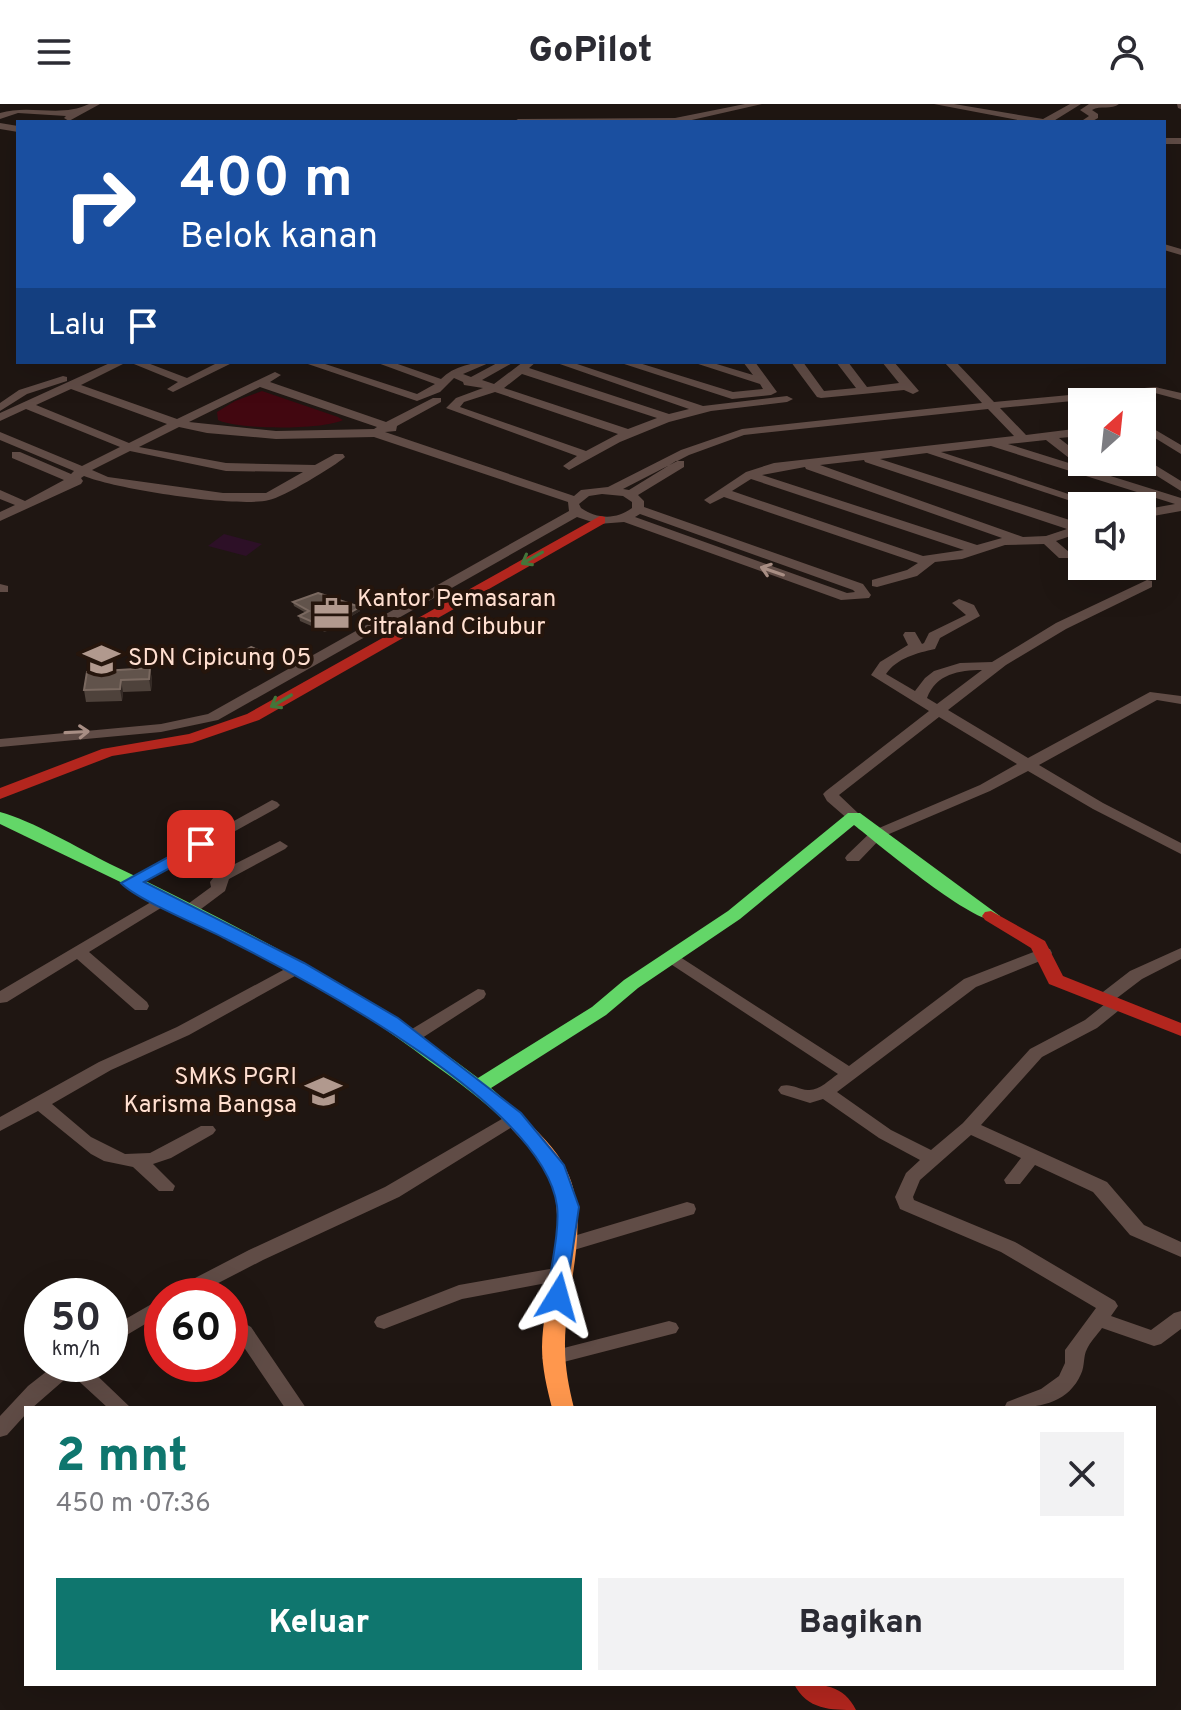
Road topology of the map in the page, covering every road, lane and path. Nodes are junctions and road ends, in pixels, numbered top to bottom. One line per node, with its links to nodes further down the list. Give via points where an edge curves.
1 (96, 104): 9 (street)
2 (758, 104): 12 (street)
3 (938, 104): 8 (street)
4 (982, 104): 8 (street)
5 (1077, 104): 14 (street)
6 (1097, 104): 7 (street); 15 (street, via 1085,110 1095,116)
7 (1115, 104)
8 (971, 109): 13 (street)
9 (76, 114): 10 (street, via 17,110); 11 (street)
10 (0, 116)
11 (66, 120)
12 (680, 120)
13 (1034, 120)
14 (1049, 120)
15 (1088, 120)
16 (101, 364): 48 (street)
17 (117, 364): 34 (street)
18 (140, 364): 37 (street)
19 (223, 364): 37 (street)
20 (314, 364): 35 (street, via 413,397 425,396)
21 (389, 364): 35 (street)
22 (404, 364): 35 (street)
23 (475, 364): 35 (street)
24 (519, 364): 36 (street); 41 (street); 55 (street)
25 (566, 364): 53 (street)
26 (630, 364): 38 (street, via 732,396 771,392)
27 (705, 364): 38 (street)
28 (750, 364): 38 (street)
29 (798, 364): 45 (street)
30 (844, 364): 44 (street)
31 (890, 364): 44 (street, via 910,389)
32 (952, 364): 52 (street)
33 (275, 375): 39 (street)
34 (86, 378): 40 (street); 56 (street)
35 (446, 378): 36 (street)
36 (473, 381): 41 (street); 60 (street)
37 (188, 382): 42 (street)
38 (764, 382)
39 (261, 383): 56 (street); 60 (street)
40 (71, 385): 48 (street); 57 (street)
41 (496, 388): 62 (street); 74 (street, via 452,408)
42 (173, 389)
43 (1036, 389): 50 (street)
44 (864, 391): 45 (street)
45 (821, 395): 47 (street)
46 (1181, 397): 50 (street, via 1155,390)
47 (801, 398)
48 (24, 399): 51 (street, via 11,399); 54 (street); 70 (street)
49 (787, 399): 53 (street)
50 (1047, 402): 52 (street)
51 (0, 408)
52 (991, 408): 67 (street); 88 (street, via 737,432 687,449); 90 (street, via 744,440 697,454)
53 (703, 409): 55 (street)
54 (0, 417)
55 (669, 418): 62 (street)
56 (194, 420): 57 (street); 61 (street, via 276,435); 70 (street)
57 (176, 423): 70 (street)
58 (1162, 423): 59 (street)
59 (1156, 424)
60 (387, 426): 61 (street); 86 (street)
61 (375, 433): 86 (street)
62 (627, 433): 74 (street)
63 (1068, 433): 65 (street)
64 (1156, 434): 72 (street)
65 (1047, 435): 67 (street); 73 (street)
66 (0, 436): 84 (street)
67 (1017, 439): 68 (street)
68 (990, 442): 71 (street); 85 (street)
69 (0, 448): 84 (street)
70 (136, 450): 79 (street, via 226,467); 82 (street); 84 (street)
71 (925, 450): 76 (street); 91 (street)
72 (1181, 450)
73 (1068, 451)
74 (586, 455): 78 (street)
75 (339, 457): 79 (street)
76 (864, 457): 77 (street); 100 (street)
77 (803, 464): 81 (street); 102 (street, via 1014,534)
78 (569, 466)
79 (320, 468): 82 (street, via 276,494 251,499 161,490)
80 (1156, 470): 87 (street)
81 (750, 475): 104 (street); 106 (street, via 716,496)
82 (96, 476): 84 (street)
83 (1102, 476): 85 (street)
84 (75, 478): 93 (street)
85 (1105, 478): 94 (street)
86 (536, 483): 92 (street)
87 (1181, 487)
88 (612, 490): 90 (street); 92 (street)
89 (0, 494): 93 (street)
90 (630, 495): 95 (street)
91 (1068, 496)
92 (578, 502): 99 (street); 110 (street)
93 (24, 505): 97 (street)
94 (1181, 505): 96 (street)
95 (638, 509): 98 (street); 98 (street, one-way to 98, via 858,587 864,595 846,597)
96 (1156, 511)
97 (0, 517)
98 (625, 518): 99 (street)
99 (600, 520): 111 (street, one-way to 111)
100 (1068, 524)
101 (1068, 533): 103 (street)
102 (1019, 540): 103 (street); 104 (street)
103 (1047, 540): 105 (street)
104 (975, 549): 106 (street)
105 (1064, 555)
106 (930, 560): 107 (street, via 912,573)
107 (877, 583)
108 (1147, 584): 116 (street, via 1061,626)
109 (959, 603): 114 (street, via 973,616 939,632 930,646)
110 (409, 607): 111 (street); 113 (street)
111 (428, 617): 115 (street)
112 (910, 635): 114 (street, via 916,643)
113 (342, 646): 115 (street); 120 (street, one-way to 113, via 197,722 230,710)
114 (910, 651): 117 (street, via 878,675)
115 (361, 655): 122 (street, one-way to 122, via 229,727 108,752)
116 (995, 667): 117 (street, via 969,664 929,679); 119 (street)
117 (919, 700): 119 (street)
118 (1181, 700): 121 (street, via 1155,695)
119 (938, 711): 121 (street); 125 (street, via 833,791 835,802)
120 (0, 743)
121 (1030, 763): 126 (street); 128 (street)
122 (4, 788)
123 (272, 805): 130 (street)
124 (0, 817): 130 (street)
125 (854, 817): 126 (street); 136 (street, via 781,880)
126 (877, 834): 129 (street); 134 (street, via 955,894 1025,934)
127 (280, 846): 132 (street, via 223,876 219,888)
128 (1181, 849)
129 (853, 858)
130 (130, 883): 131 (street)
131 (163, 900): 132 (street); 133 (street)
132 (187, 912): 137 (street)
133 (79, 952): 139 (street); 141 (street)
134 (1044, 953): 140 (street, via 1052,977); 144 (street, via 962,988)
135 (1181, 953): 140 (street, via 1136,975)
136 (671, 959): 144 (street); 145 (street)
137 (298, 967): 143 (street); 148 (street)
138 (478, 994): 143 (street)
139 (1, 998)
140 (1111, 1001): 142 (street); 151 (street, via 1091,1024 1036,1053)
141 (141, 1006)
142 (1181, 1030)
143 (413, 1036): 145 (street)
144 (850, 1074): 147 (street)
145 (479, 1087): 149 (street)
146 (787, 1090): 147 (street, via 810,1097)
147 (825, 1092): 154 (street)
148 (39, 1102): 150 (street); 155 (street, via 97,1149)
149 (514, 1118): 159 (street, via 557,1170 568,1207); 162 (street, via 392,1192)
150 (0, 1125)
151 (969, 1127): 153 (street); 154 (street)
152 (207, 1130): 155 (street)
153 (1033, 1155): 156 (street); 160 (street, via 1100,1187 1137,1230)
154 (931, 1158): 164 (street, via 907,1186 907,1204 1008,1247 1101,1299 1108,1306)
155 (138, 1161): 157 (street)
156 (1013, 1180)
157 (166, 1186)
158 (687, 1209): 159 (street)
159 (564, 1246): 161 (street)
160 (1181, 1250)
161 (561, 1274): 165 (street, via 459,1292); 168 (street)
162 (223, 1278)
163 (1181, 1318): 164 (street, via 1154,1339)
164 (1098, 1319): 174 (street, via 1075,1350 1077,1365 1071,1378 1053,1393)
165 (384, 1322)
166 (669, 1328): 168 (street)
167 (248, 1338): 172 (street)
168 (552, 1358): 173 (street)
169 (47, 1382): 175 (street)
170 (91, 1382): 171 (street)
171 (119, 1406)
172 (295, 1406)
173 (562, 1406)
174 (1019, 1406)
175 (0, 1429)
176 (810, 1686): 177 (street)
177 (843, 1710)

